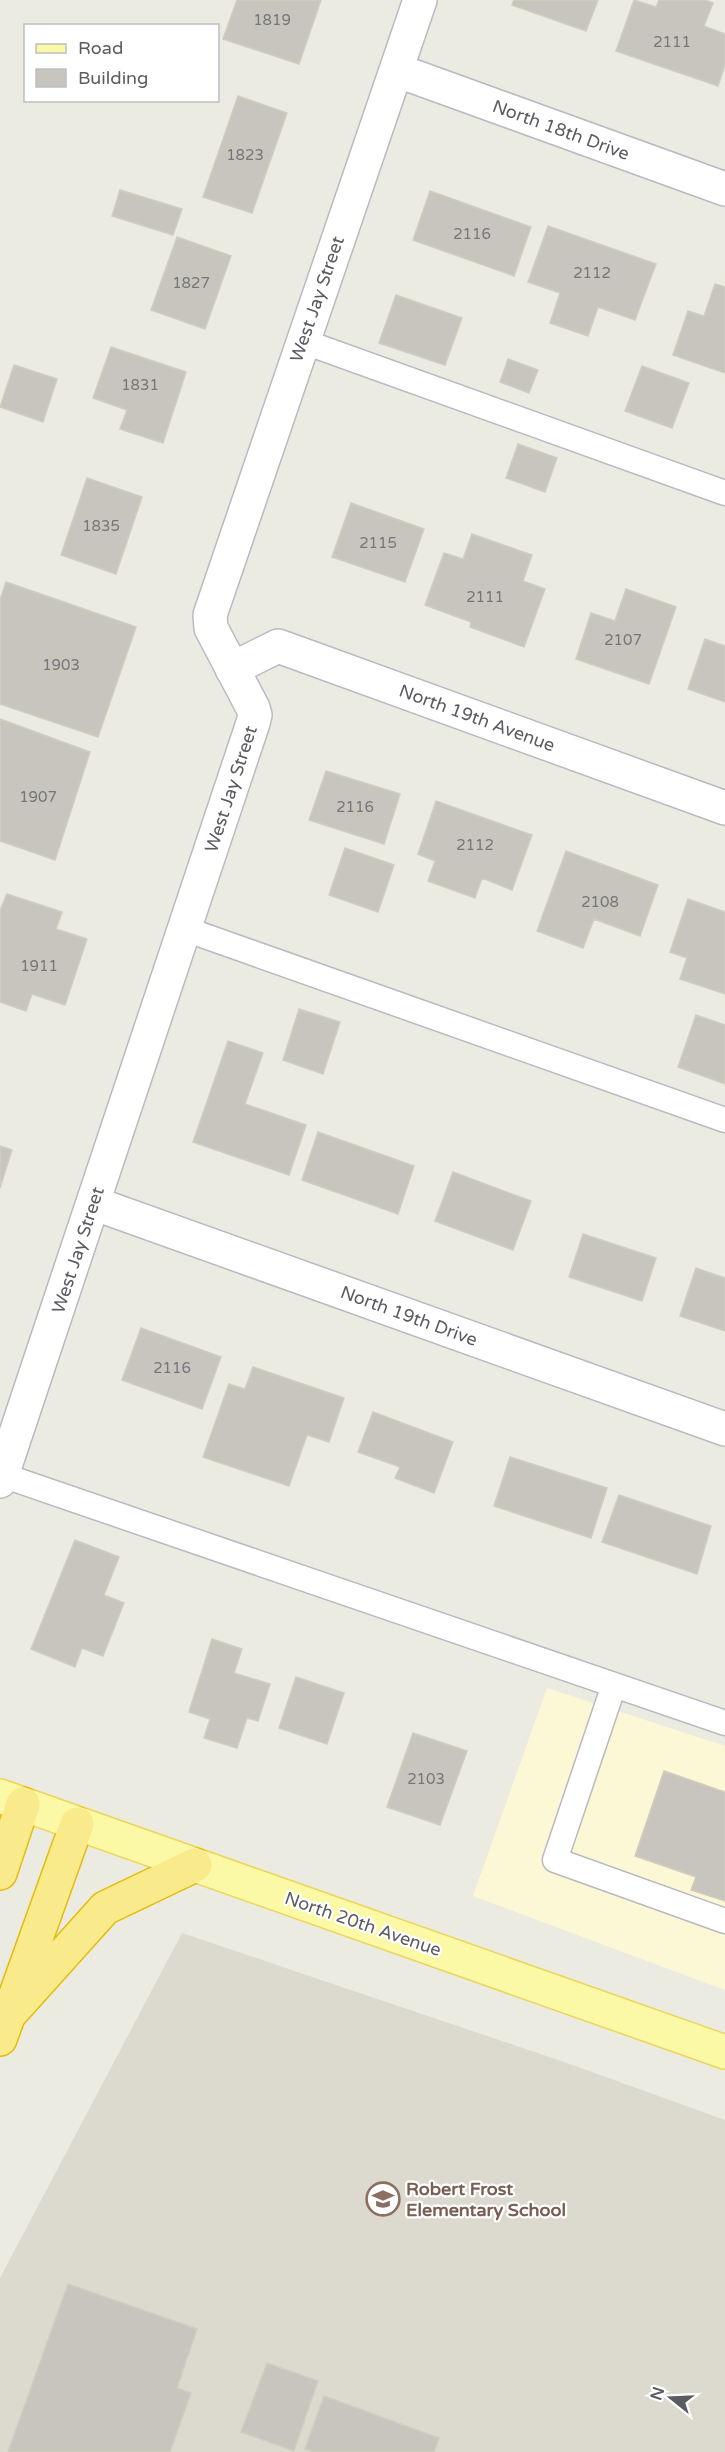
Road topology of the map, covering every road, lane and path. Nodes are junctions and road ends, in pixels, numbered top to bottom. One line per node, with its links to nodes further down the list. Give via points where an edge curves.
1 (420, 0): 2 (street, West Jay Street)
2 (396, 70): 3 (street, North 18th Drive); 4 (street, West Jay Street)
3 (725, 189)
4 (302, 341): 5 (lane); 6 (street, West Jay Street, via 210,615 211,628)
5 (725, 493)
6 (232, 669): 7 (street, North 19th Avenue, via 278,646); 8 (street, West Jay Street, via 255,715)
7 (725, 808)
8 (185, 929): 9 (lane); 10 (street, West Jay Street)
9 (725, 1120)
10 (93, 1203): 11 (street, North 19th Drive); 12 (street, West Jay Street)
11 (725, 1429)
12 (1, 1478): 13 (lane)
13 (614, 1685): 14 (lane); 19 (lane, via 555,1860)
14 (725, 1723)
15 (12, 1800): 16 (main road, North 20th Avenue); 18 (highway)
16 (78, 1824): 17 (main road, North 20th Avenue); 20 (highway)
17 (195, 1865): 20 (highway, via 105,1908); 21 (main road, North 20th Avenue)
18 (0, 1873)
19 (725, 1921)
20 (4, 2028)
21 (725, 2052)

